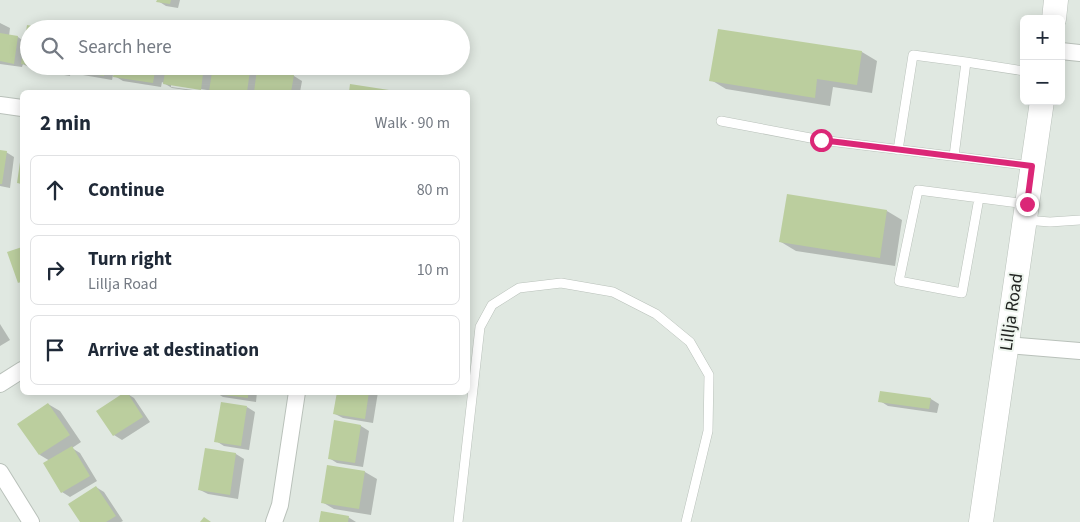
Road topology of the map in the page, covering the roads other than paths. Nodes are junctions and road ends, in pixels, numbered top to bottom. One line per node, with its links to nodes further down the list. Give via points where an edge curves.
1 (1056, 0): 2 (street)
2 (1054, 15)
3 (1065, 52): 4 (street)
4 (1080, 54)
5 (966, 62): 6 (lane); 11 (lane, via 913,55); 12 (lane)
6 (1020, 70)
7 (0, 105): 9 (street)
8 (1041, 105): 13 (street, Lillja Road)
9 (20, 108)
10 (721, 121): 11 (lane, via 821,140)
11 (898, 150): 12 (lane)
12 (954, 156): 13 (lane)
13 (1032, 166): 15 (street, Lillja Road)
14 (979, 198): 14 (lane, via 918,190 899,281 962,293); 15 (lane)
15 (1026, 212): 16 (lane, via 1050,222); 17 (street, Lillja Road)
16 (1080, 220)
17 (1006, 345): 18 (street); 27 (street, Lillja Road)
18 (1080, 351)
19 (20, 371): 20 (street)
20 (0, 384)
21 (297, 395): 24 (street, via 280,505)
22 (0, 472): 23 (street)
23 (31, 522)
24 (274, 522)
25 (458, 522): 26 (lane, via 480,327 492,305 519,288 561,283 613,292 656,314 690,342 709,375 708,431)
26 (686, 522)
27 (981, 522)

